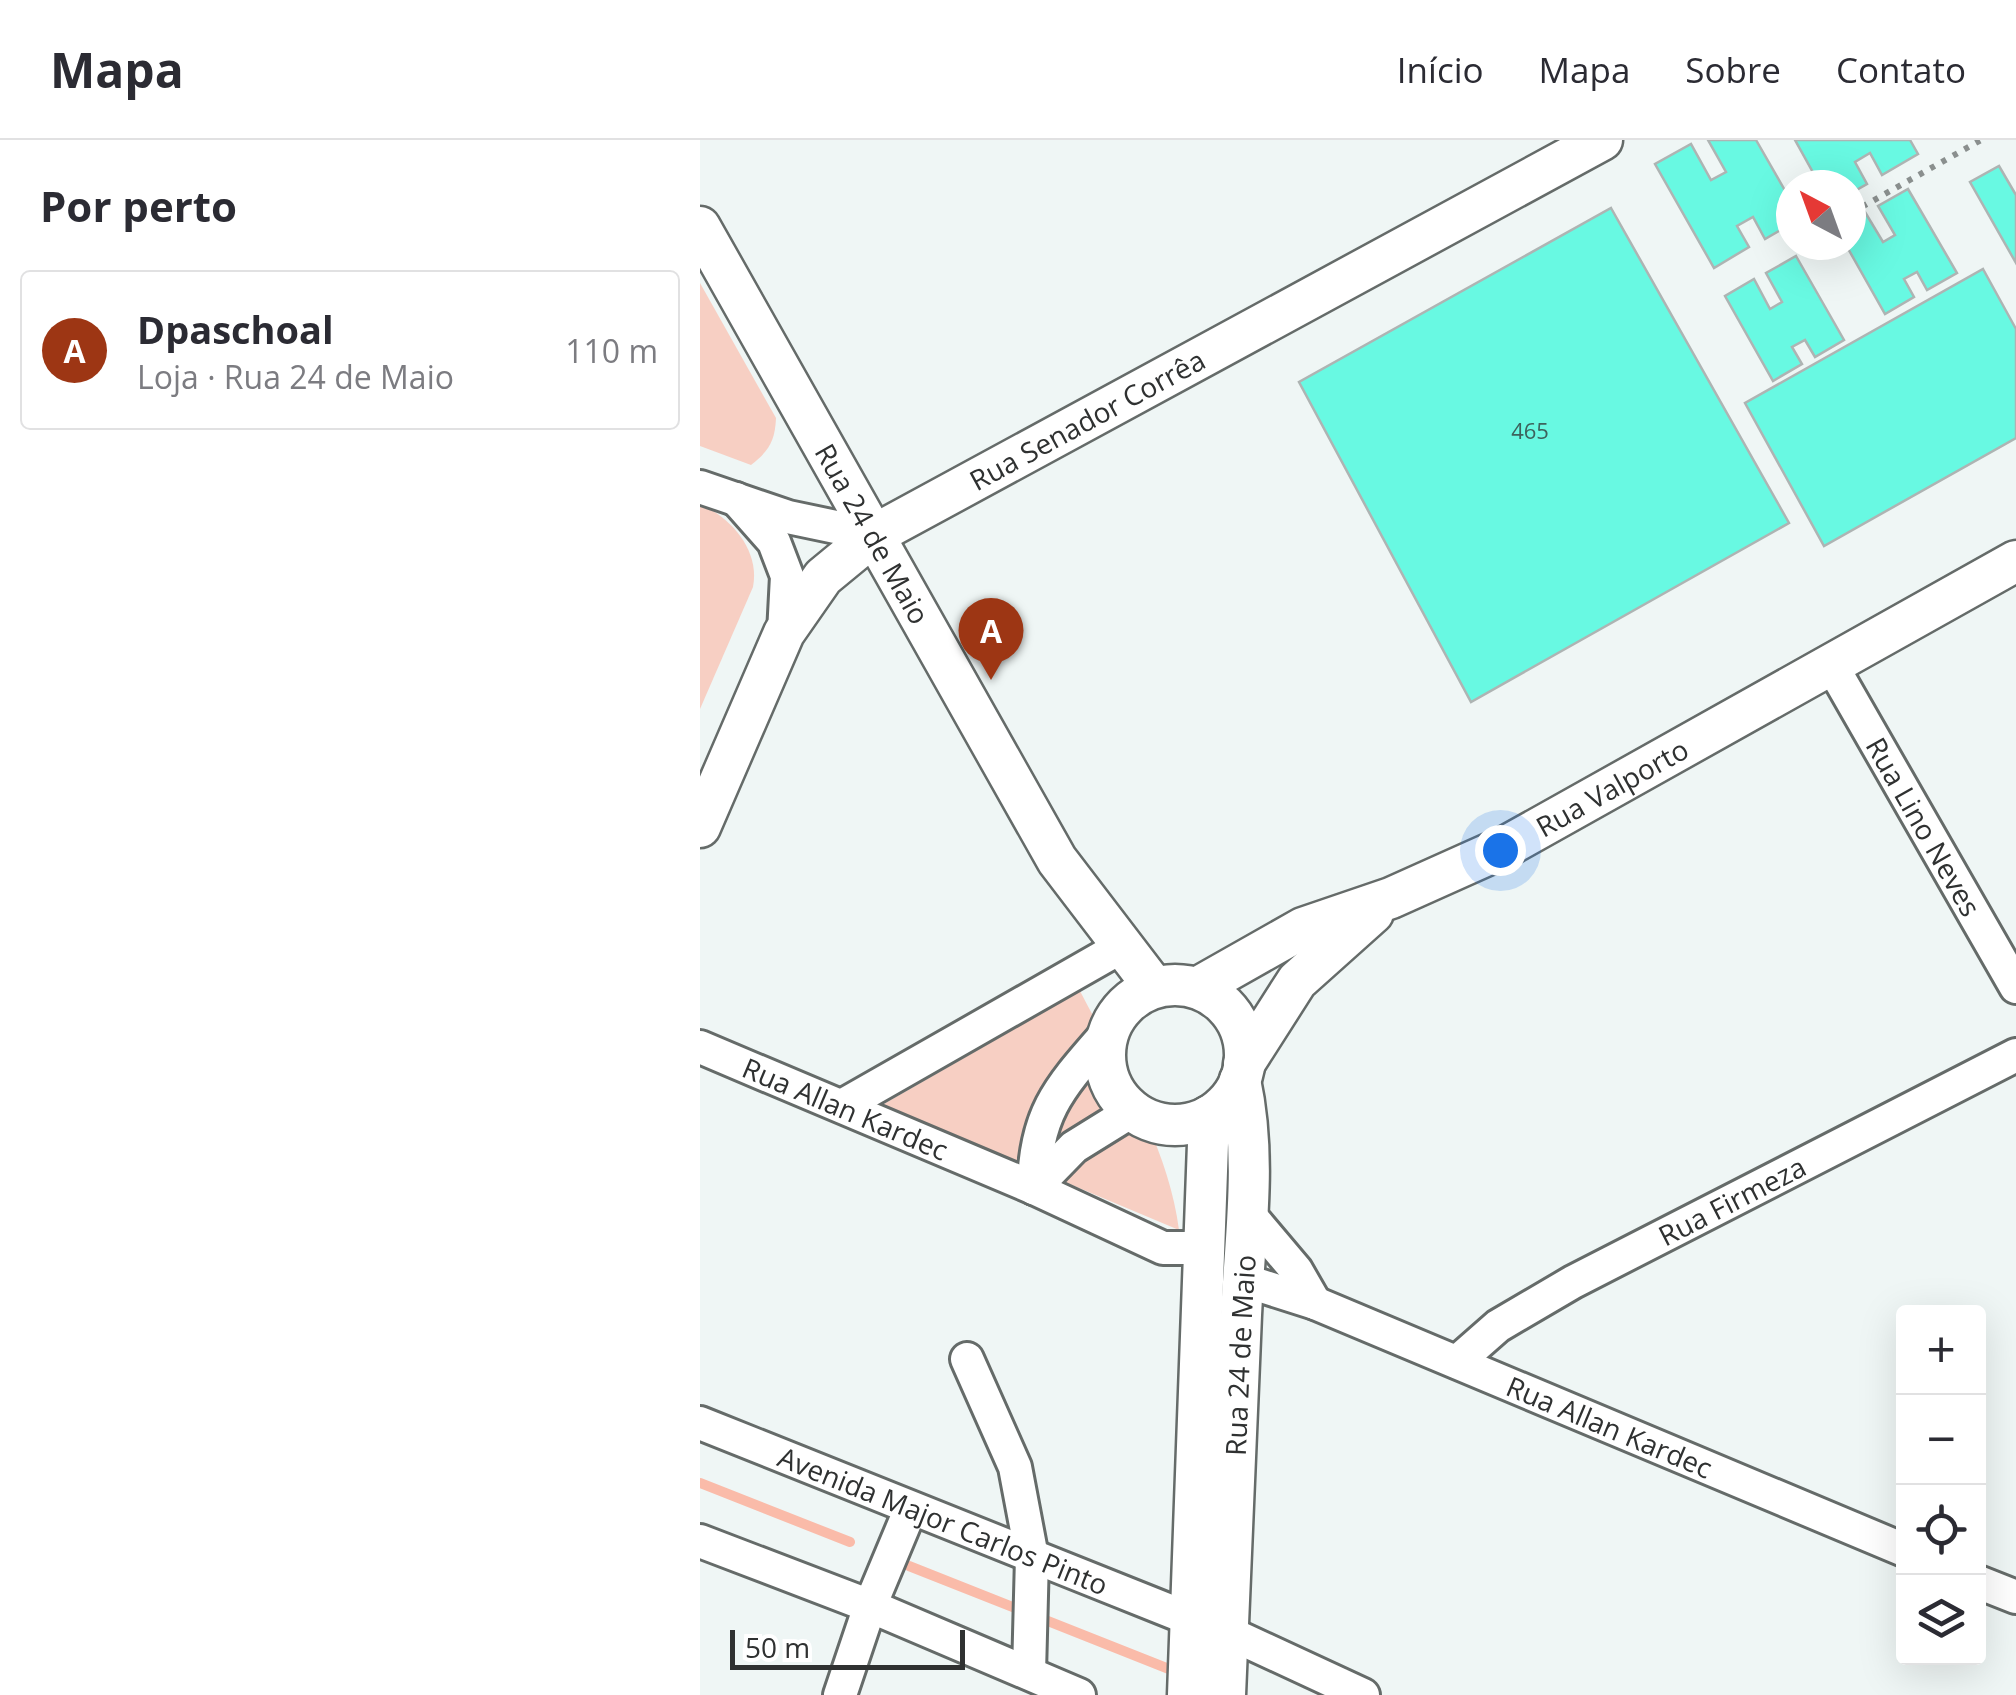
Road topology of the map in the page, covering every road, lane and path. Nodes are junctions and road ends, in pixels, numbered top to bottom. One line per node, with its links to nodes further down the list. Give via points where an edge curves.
1 (1602, 140): 3 (main road, Rua Senador Corrêa)
2 (1981, 140): 4 (path)
3 (1552, 152): 8 (main road, Rua Senador Corrêa)
4 (1866, 205)
5 (700, 227): 8 (main road, Rua 24 de Maio)
6 (700, 487): 7 (street)
7 (736, 499): 8 (street); 10 (street, via 774,542 787,576)
8 (874, 535): 10 (main road, Rua Senador Corrêa, via 824,577); 14 (main road, Rua 24 de Maio, via 1056,860)
9 (2016, 561): 11 (main road, Rua Valporto)
10 (784, 633): 12 (main road, Rua Senador Corrêa)
11 (1832, 666): 13 (main road, Rua Valporto, via 1507,846); 15 (street, Rua Lino Neves)
12 (700, 826)
13 (1391, 898): 17 (main road, Rua Valporto, via 1303,928); 21 (main road, via 1297,981)
14 (1121, 947): 16 (main road, Rua 24 de Maio); 22 (street)
15 (2016, 987)
16 (1154, 988): 17 (main road); 18 (main road, via 1126,1005)
17 (1197, 988): 21 (main road, Rua 24 de Maio, via 1232,1014 1245,1047)
18 (1108, 1032): 23 (main road, via 1107,1075); 26 (street, via 1040,1125)
19 (700, 1048): 22 (street, Rua Allan Kardec)
20 (2016, 1055): 32 (street, Rua Firmeza, via 1573,1282 1498,1326)
21 (1242, 1072): 24 (main road, via 1233,1094); 27 (main road, Rua 24 de Maio, via 1250,1139)
22 (842, 1106): 26 (street, Rua Allan Kardec)
23 (1132, 1111): 24 (main road, via 1173,1125); 26 (street, via 1074,1147)
24 (1209, 1116): 25 (main road, Rua 24 de Maio)
25 (1210, 1169): 27 (main road); 28 (main road, Rua 24 de Maio)
26 (1034, 1188): 28 (street, Rua Allan Kardec, via 1163,1248 1192,1248)
27 (1247, 1212): 29 (main road, Rua 24 de Maio); 30 (street)
28 (1205, 1233): 41 (main road, Rua 24 de Maio)
29 (1243, 1280): 30 (street, Rua Allan Kardec); 41 (main road, Rua 24 de Maio)
30 (1315, 1303): 32 (street, Rua Allan Kardec)
31 (967, 1359): 37 (street, via 1015,1467)
32 (1457, 1362): 36 (street, Rua Allan Kardec)
33 (700, 1423): 34 (street, Avenida Major Carlos Pinto)
34 (906, 1518): 37 (street, Avenida Major Carlos Pinto); 39 (street)
35 (700, 1540): 39 (street)
36 (1896, 1547)
37 (1032, 1570): 41 (street, Avenida Major Carlos Pinto); 42 (street)
38 (1986, 1585): 40 (street)
39 (876, 1592): 42 (street); 43 (street)
40 (2016, 1598)
41 (1211, 1650): 45 (main road); 46 (street, Avenida Major Carlos Pinto)
42 (1029, 1673): 44 (street)
43 (840, 1695)
44 (1079, 1695)
45 (1188, 1695)
46 (1363, 1695)

